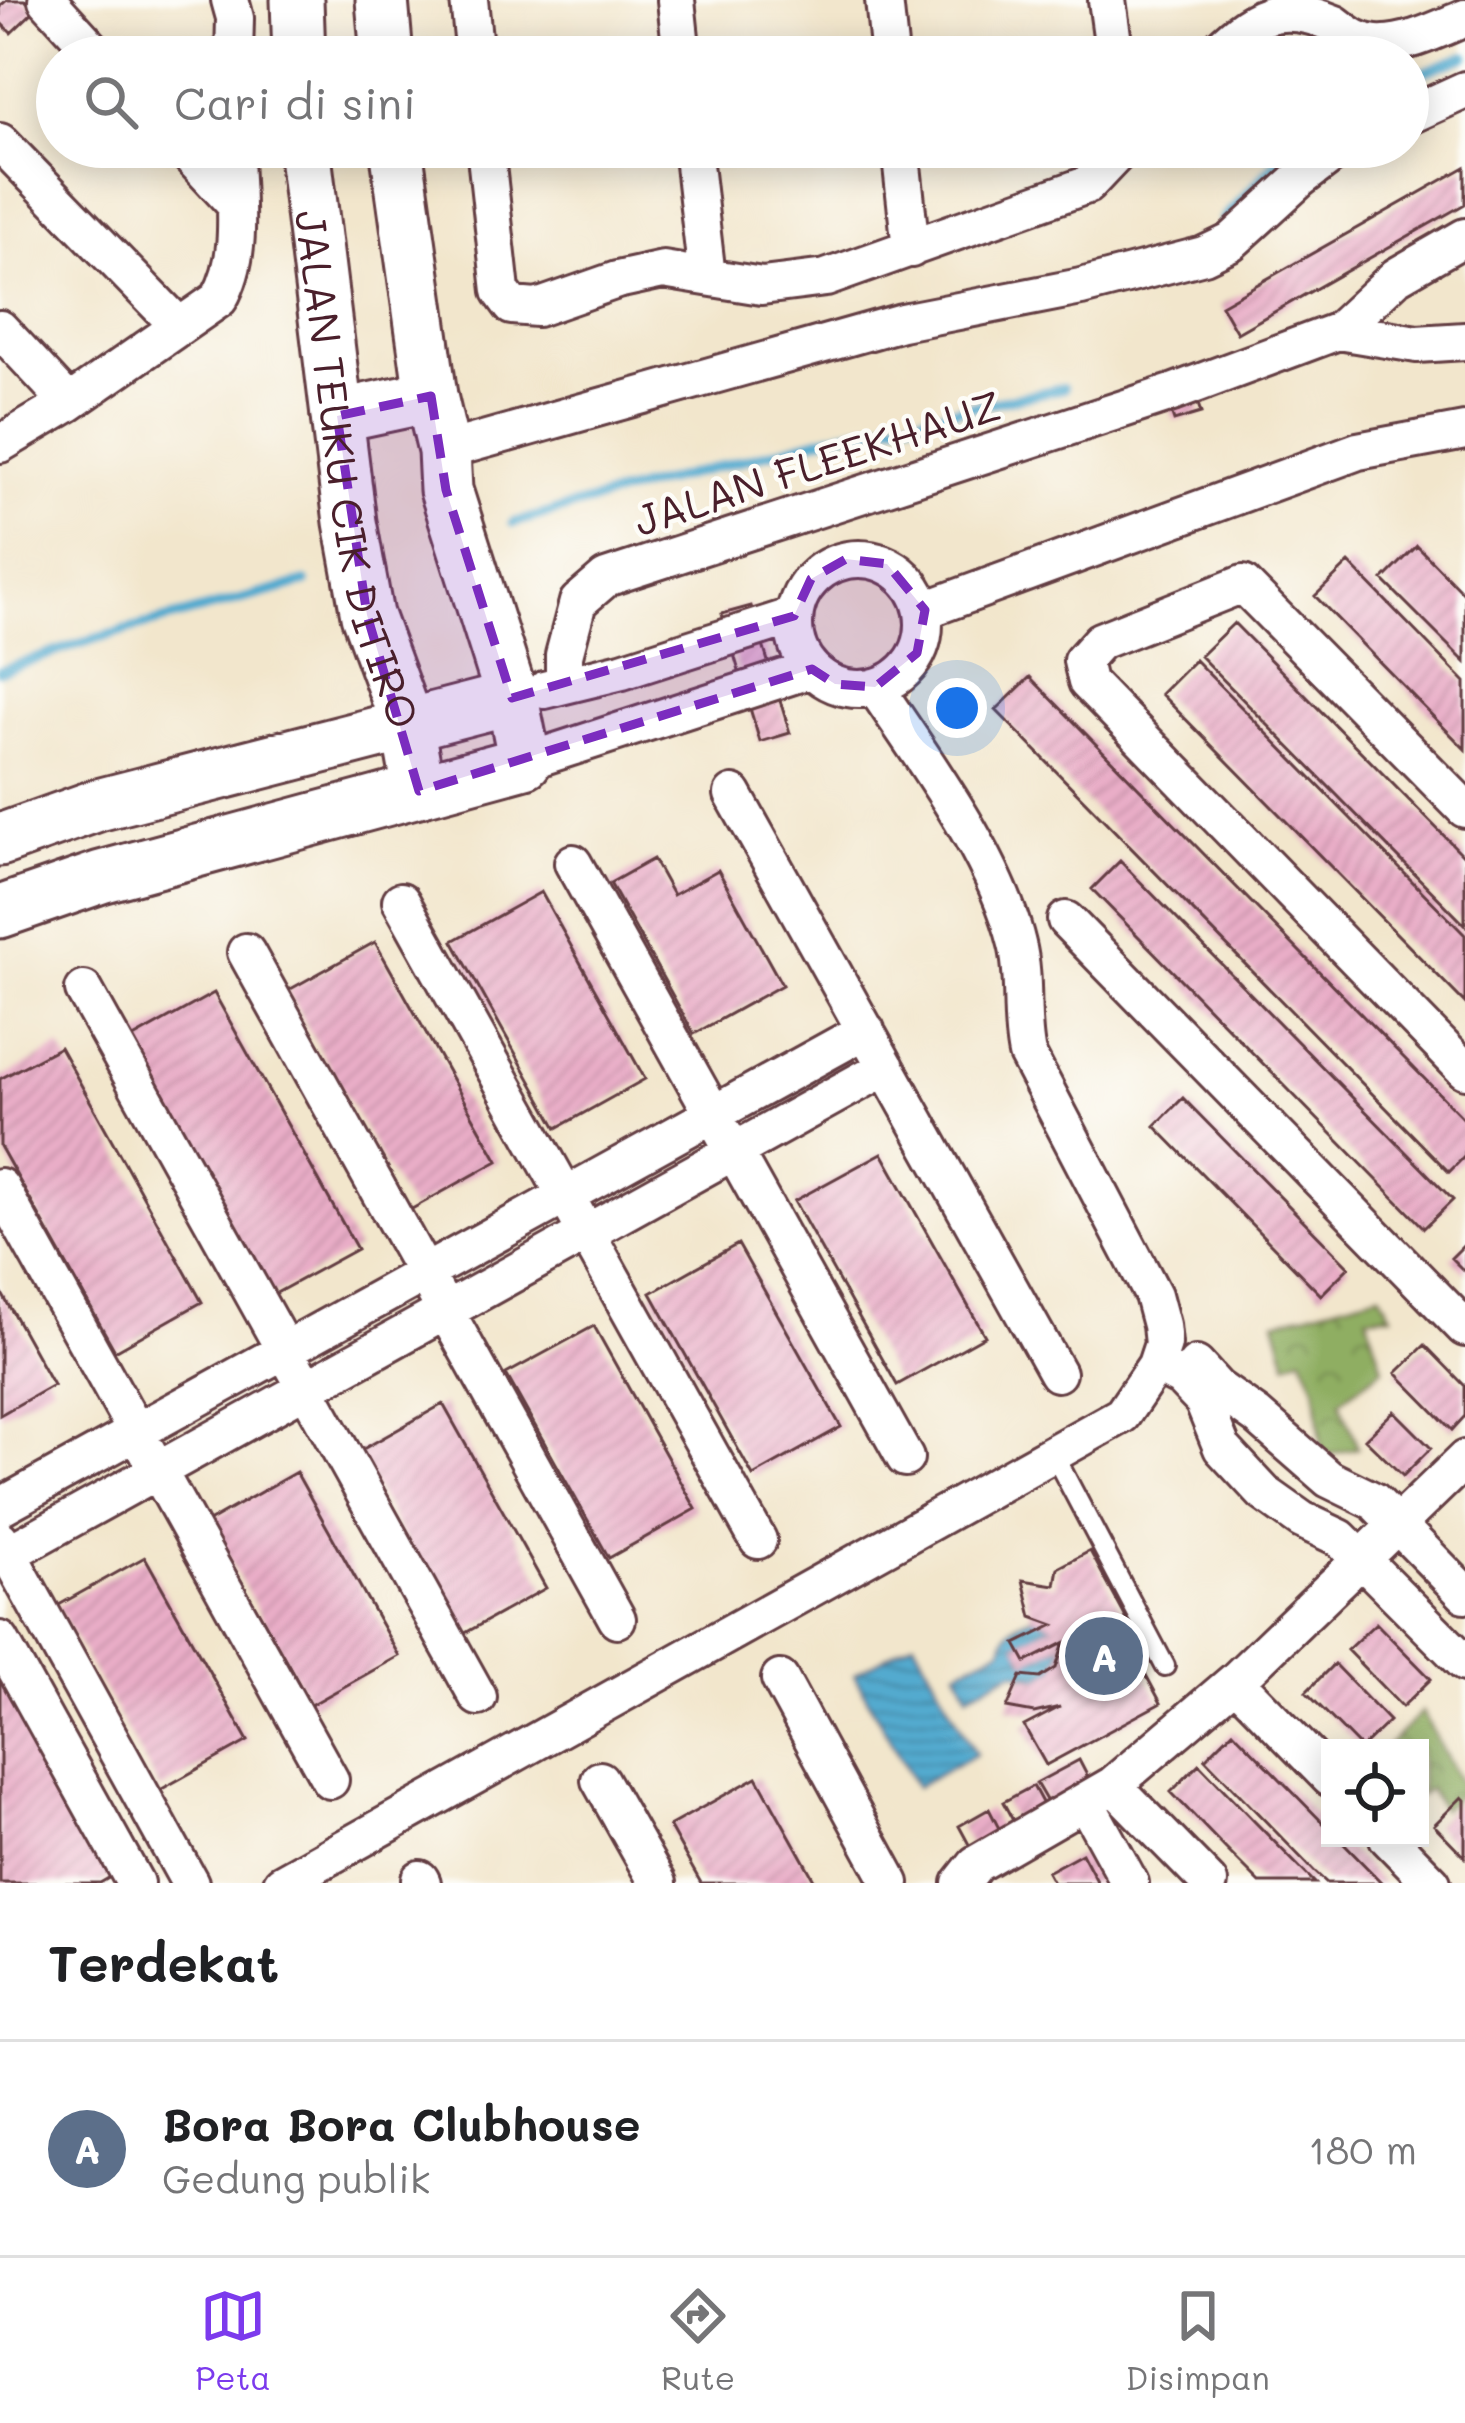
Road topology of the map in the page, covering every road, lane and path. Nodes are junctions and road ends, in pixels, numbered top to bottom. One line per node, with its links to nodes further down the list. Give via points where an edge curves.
1 (47, 0): 10 (street)
2 (297, 0): 11 (main road)
3 (382, 0): 12 (main road)
4 (469, 0): 13 (street)
5 (676, 0): 14 (street)
6 (884, 0): 15 (street)
7 (1107, 0): 16 (street)
8 (1321, 10): 17 (street, via 1268,6); 18 (street)
9 (1465, 18): 19 (street)
10 (80, 36)
11 (298, 36)
12 (385, 36)
13 (473, 36)
14 (680, 36)
15 (888, 36)
16 (1111, 36)
17 (1234, 36)
18 (1352, 36)
19 (1417, 36)
20 (1465, 90): 21 (street)
21 (1429, 106)
22 (0, 142): 36 (street)
23 (201, 168): 32 (street)
24 (234, 168): 32 (street)
25 (307, 168): 42 (main road, JALAN TEUKU CIK DITIRO)
26 (399, 168): 40 (main road, JALAN TEUKU CIK DITIRO)
27 (487, 168): 35 (street, via 501,291 512,306 538,308 664,271)
28 (694, 168): 35 (street)
29 (902, 168): 34 (street)
30 (1103, 168): 34 (street, via 1087,184)
31 (1314, 168): 45 (street, via 1232,242 1204,255 902,322)
32 (233, 203): 36 (street, via 231,278 219,299)
33 (1465, 237): 38 (street, via 1397,276)
34 (911, 249): 35 (street, via 826,278 762,286)
35 (706, 278)
36 (179, 326): 41 (street)
37 (0, 328): 41 (street)
38 (1338, 331): 39 (street, via 1417,344); 51 (street, JALAN FLEEKHAUZ, via 606,578 578,602)
39 (1465, 341)
40 (431, 396): 42 (main road); 45 (main road, JALAN TEUKU CIK DITIRO)
41 (69, 403): 44 (street)
42 (337, 416): 53 (main road, JALAN TEUKU CIK DITIRO, via 368,615)
43 (1465, 431): 46 (street, via 1358,452)
44 (0, 444)
45 (444, 451): 52 (main road, JALAN TEUKU CIK DITIRO, via 446,490)
46 (925, 610): 47 (street, via 886,565 846,559 811,579); 50 (street, via 917,653)
47 (794, 616): 48 (street, via 797,644); 49 (street)
48 (812, 669): 50 (street, via 848,688); 54 (street)
49 (622, 671): 51 (street); 54 (street)
50 (885, 683): 78 (street, via 999,885 1019,949 1028,1054 1153,1295)
51 (564, 685): 52 (street)
52 (512, 698): 53 (main road); 55 (main road, JALAN TEUKU CIK DITIRO)
53 (407, 724): 56 (main road, JALAN TEUKU CIK DITIRO); 59 (main road, via 98,805)
54 (639, 725): 55 (street)
55 (526, 762): 56 (main road)
56 (419, 791): 62 (main road)
57 (733, 794): 66 (street)
58 (1465, 809): 68 (street, via 1243,584 1100,640 1082,661 1087,682)
59 (0, 840)
60 (573, 863): 69 (street)
61 (401, 901): 72 (street)
62 (0, 912)
63 (1066, 920): 76 (street)
64 (246, 952): 74 (street)
65 (84, 990): 77 (street)
66 (866, 1030): 67 (street); 69 (street)
67 (886, 1066): 70 (street); 79 (street)
68 (1465, 1070)
69 (713, 1114): 70 (street); 72 (street)
70 (734, 1151): 73 (street); 85 (street)
71 (0, 1187): 82 (street)
72 (566, 1196): 73 (street); 74 (street)
73 (586, 1233): 75 (street); 90 (street)
74 (425, 1274): 75 (street); 77 (street)
75 (446, 1311): 80 (street); 94 (street)
76 (1465, 1328)
77 (285, 1352): 80 (street); 82 (street)
78 (1160, 1355): 81 (street, via 1192,1361); 83 (street, via 1203,1401); 84 (street, via 1122,1415)
79 (1057, 1373)
80 (306, 1388): 87 (street); 100 (street)
81 (1257, 1416): 83 (street); 89 (street)
82 (137, 1433): 87 (street); 88 (street)
83 (1222, 1448): 92 (street, via 1264,1493)
84 (1054, 1455): 97 (lane); 108 (street)
85 (905, 1458)
86 (1465, 1459): 89 (street)
87 (158, 1470): 91 (street); 102 (street)
88 (0, 1508)
89 (1398, 1525): 92 (street); 93 (street)
90 (758, 1540)
91 (3, 1550): 107 (street)
92 (1364, 1559): 96 (street); 99 (street)
93 (1465, 1594)
94 (617, 1619)
95 (0, 1640): 106 (street)
96 (1465, 1664)
97 (1165, 1666)
98 (779, 1679): 110 (street)
99 (1235, 1681): 101 (street); 104 (street)
100 (478, 1697)
101 (1321, 1769)
102 (330, 1780)
103 (600, 1780): 109 (street)
104 (1100, 1794): 111 (street, via 976,1864); 112 (street); 113 (street)
105 (1397, 1847): 114 (street)
106 (135, 1883)
107 (190, 1883)
108 (282, 1883)
109 (658, 1883)
110 (891, 1883)
111 (961, 1883)
112 (1130, 1883)
113 (1209, 1883)
114 (1432, 1883)

